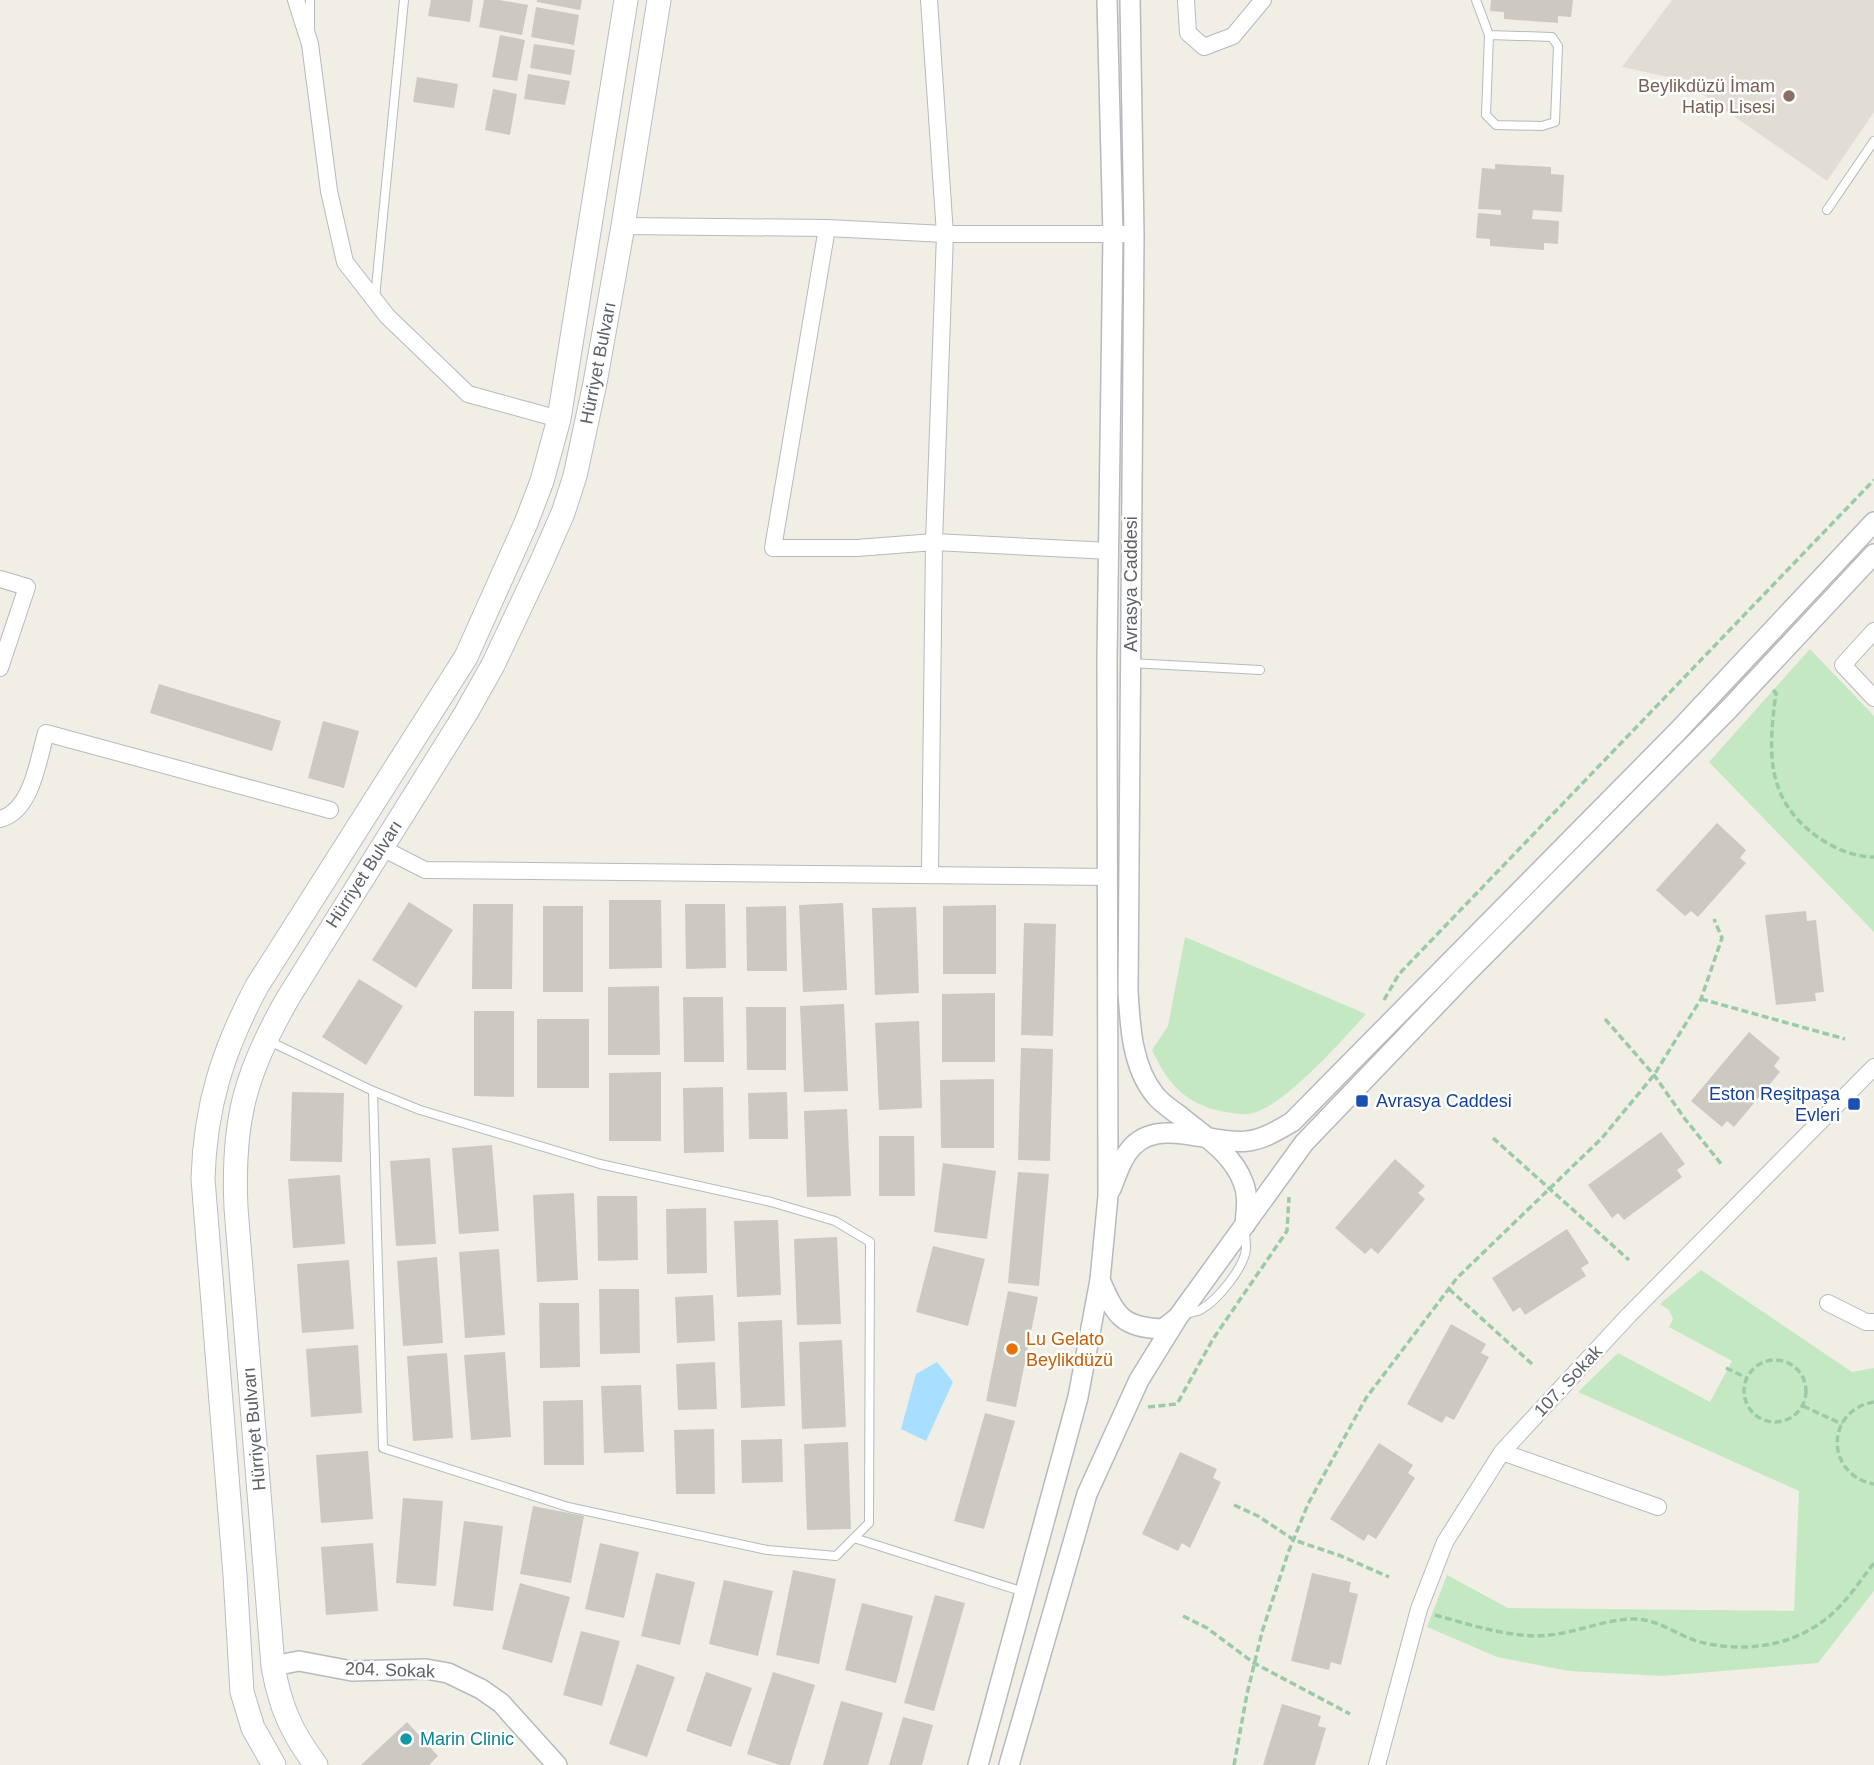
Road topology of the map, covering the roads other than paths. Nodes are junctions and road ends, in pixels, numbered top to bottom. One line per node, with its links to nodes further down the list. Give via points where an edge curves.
1 (296, 0): 13 (street)
2 (310, 0): 13 (lane)
3 (404, 0): 21 (lane)
4 (626, 0): 22 (main road, Hürriyet Bulvarı)
5 (659, 0): 16 (main road, Hürriyet Bulvarı)
6 (929, 0): 19 (street)
7 (1107, 0): 20 (street)
8 (1129, 0): 18 (street, Avrasya Caddesi)
9 (1186, 0): 10 (street, via 1188,33 1205,47 1233,36)
10 (1263, 0)
11 (1476, 0): 12 (lane)
12 (1489, 35): 12 (lane, via 1486,114 1496,125 1555,122 1558,46 1552,37)
13 (310, 44): 21 (street, via 329,191 345,262)
14 (1874, 141): 15 (lane)
15 (1827, 210)
16 (623, 226): 17 (street); 35 (main road, Hürriyet Bulvarı, via 586,429 562,513 493,665)
17 (827, 228): 19 (street); 24 (street, via 773,548)
18 (1134, 233): 20 (street); 29 (street, Avrasya Caddesi)
19 (944, 234): 20 (street); 24 (street)
20 (1114, 235): 25 (street)
21 (375, 301): 22 (street, via 468,394)
22 (559, 419): 53 (main road, Hürriyet Bulvarı, via 526,523 466,657 257,986 236,1026 209,1109 203,1178 242,1692 253,1728)
23 (1874, 522): 41 (street, via 1677,732 1292,1122 1246,1141)
24 (933, 542): 25 (street); 36 (street)
25 (1110, 551): 37 (street)
26 (1874, 554): 43 (street, via 1727,711 1304,1143)
27 (0, 579): 30 (street, via 27,586)
28 (1874, 631): 32 (street, via 1843,664)
29 (1131, 663): 31 (lane); 41 (street, Avrasya Caddesi, via 1130,1023 1139,1068 1155,1096)
30 (0, 667)
31 (1261, 670)
32 (1874, 698)
33 (330, 810): 34 (street, via 46,733 29,790 18,810)
34 (0, 819)
35 (382, 848): 36 (street, via 425,870); 38 (main road, Hürriyet Bulvarı)
36 (930, 873): 37 (street)
37 (1108, 877): 42 (street)
38 (264, 1039): 40 (lane); 52 (main road, Hürriyet Bulvarı, via 244,1094 234,1166)
39 (1874, 1068): 48 (street, 107. Sokak, via 1629,1315)
40 (373, 1091): 50 (lane, via 420,1110 600,1164 835,1221 870,1241 869,1523); 50 (lane, via 383,1448 568,1507 767,1550 836,1556)
41 (1207, 1139): 42 (street, via 1166,1132 1149,1136 1134,1145 1123,1161); 43 (street, via 1233,1163 1243,1182)
42 (1108, 1196): 44 (street)
43 (1245, 1225): 46 (street)
44 (1100, 1280): 46 (street, via 1114,1311 1126,1321 1163,1329); 51 (street, via 1078,1397)
45 (1828, 1303): 47 (street, via 1866,1322)
46 (1178, 1317): 57 (street, via 1139,1380 1087,1494)
47 (1874, 1321)
48 (1502, 1452): 49 (street); 58 (street, 107. Sokak, via 1445,1542 1419,1609)
49 (1658, 1507)
50 (854, 1538): 51 (lane)
51 (1024, 1592): 56 (street)
52 (273, 1666): 54 (main road, Hürriyet Bulvarı, via 288,1722); 55 (street, 204. Sokak, via 299,1661 352,1671 426,1669 449,1673 501,1703)
53 (274, 1765)
54 (316, 1765)
55 (557, 1765)
56 (978, 1765)
57 (1009, 1765)
58 (1377, 1765)

